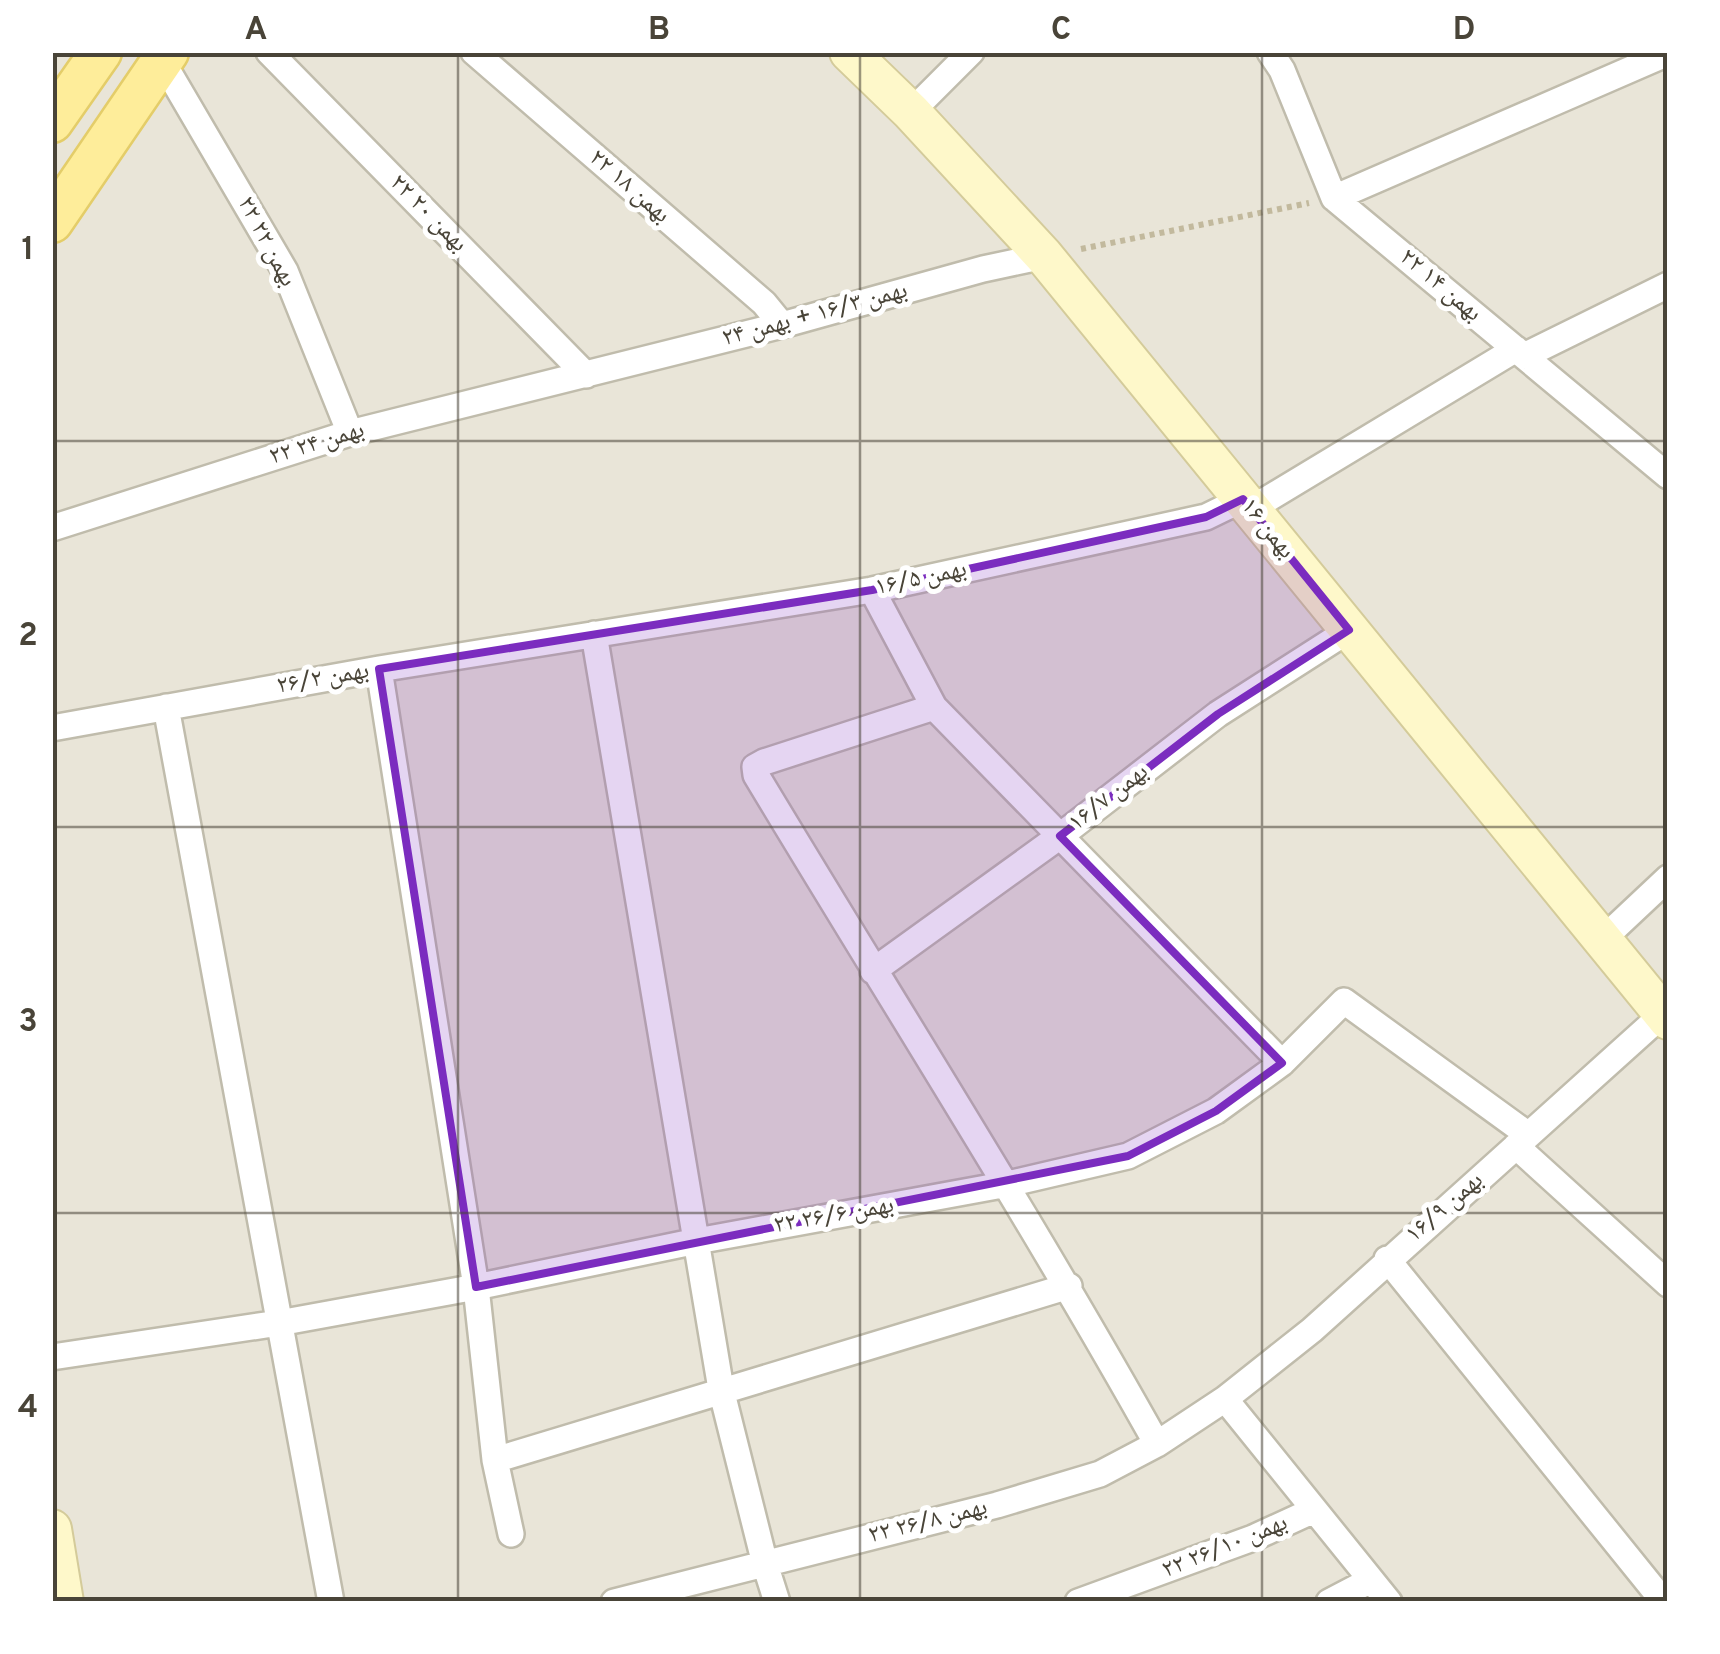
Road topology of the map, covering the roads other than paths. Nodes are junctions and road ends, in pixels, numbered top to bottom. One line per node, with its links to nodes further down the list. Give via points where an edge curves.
1 (101, 52): 10 (main road)
2 (270, 52): 17 (street, ۲۲ بهمن ۲۰)
3 (474, 52): 15 (street, ۲۲ بهمن ۱۸)
4 (850, 52): 9 (street, بهمن ۱۶)
5 (971, 52): 9 (street)
6 (1270, 52): 11 (street, ۲۲ بهمن ۱۴)
7 (1668, 53): 11 (street)
8 (165, 57): 12 (main road); 18 (street, ۲۲ بهمن ۲۲, via 285,271)
9 (912, 112): 13 (street, بهمن ۱۶)
10 (52, 122)
11 (1334, 198): 16 (street, ۲۲ بهمن ۱۴)
12 (52, 222)
13 (1044, 256): 15 (street, بهمن ۱۶/۳ + بهمن ۲۴); 20 (street, بهمن ۱۶)
14 (1668, 285): 16 (street, بهمن ۱۶/۵)
15 (782, 325): 17 (street, بهمن ۱۶/۳ + بهمن ۲۴)
16 (1520, 352): 19 (street, ۲۲ بهمن ۱۴); 20 (street, بهمن ۱۶/۵)
17 (586, 375): 18 (street, ۲۲ بهمن ۲۴)
18 (350, 433): 21 (street, ۲۲ بهمن ۲۴)
19 (1668, 476)
20 (1247, 504): 22 (street, بهمن ۱۶/۵); 23 (street, بهمن ۱۶)
21 (52, 528)
22 (872, 590): 24 (street, بهمن ۱۶/۵); 26 (street)
23 (1349, 630): 29 (street, بهمن ۱۶/۷, via 1218,714); 31 (street, بهمن ۱۶)
24 (594, 634): 25 (street, بهمن ۲۶/۲); 37 (street)
25 (379, 669): 27 (street, بهمن ۲۶/۲); 41 (street)
26 (934, 707): 29 (street); 32 (street, via 755,766)
27 (166, 708): 28 (street, بهمن ۲۶/۲); 42 (street)
28 (52, 728)
29 (1060, 836): 32 (street, بهمن ۱۶/۷); 34 (street)
30 (1668, 878): 31 (street)
31 (1602, 940): 33 (street, بهمن ۱۶)
32 (873, 971): 36 (street)
33 (1665, 1017): 35 (street, بهمن ۱۶/۹)
34 (1282, 1063): 35 (street, ۲۲ بهمن ۲۶/۶, via 1344,1001); 36 (street, ۲۲ بهمن ۲۶/۶, via 1216,1111 1128,1156)
35 (1522, 1140): 38 (street, بهمن ۱۶/۹); 39 (street)
36 (1008, 1184): 37 (street, ۲۲ بهمن ۲۶/۶); 40 (street)
37 (696, 1241): 41 (street, ۲۲ بهمن ۲۶/۶); 44 (street)
38 (1387, 1259): 45 (street, بهمن ۱۶/۹); 60 (street)
39 (1668, 1284)
40 (1069, 1286): 44 (street); 46 (street)
41 (476, 1287): 42 (street, ۲۲ بهمن ۲۶/۶); 47 (street)
42 (280, 1323): 43 (street, ۲۲ بهمن ۲۶/۶); 54 (street)
43 (52, 1357)
44 (721, 1389): 47 (street); 51 (street)
45 (1225, 1399): 46 (street, ۲۲ بهمن ۲۶/۸); 48 (street)
46 (1157, 1444): 51 (street, ۲۲ بهمن ۲۶/۸, via 1100,1474)
47 (496, 1460): 50 (street)
48 (1314, 1510): 52 (street); 57 (street, ۲۲ بهمن ۲۶/۱۰)
49 (52, 1530): 53 (street)
50 (511, 1534)
51 (765, 1564): 55 (street, ۲۲ بهمن ۲۶/۸); 56 (street)
52 (1371, 1580): 58 (street); 59 (street)
53 (64, 1602)
54 (331, 1602)
55 (614, 1602)
56 (778, 1602)
57 (1078, 1602)
58 (1329, 1602)
59 (1389, 1602)
60 (1664, 1602)

